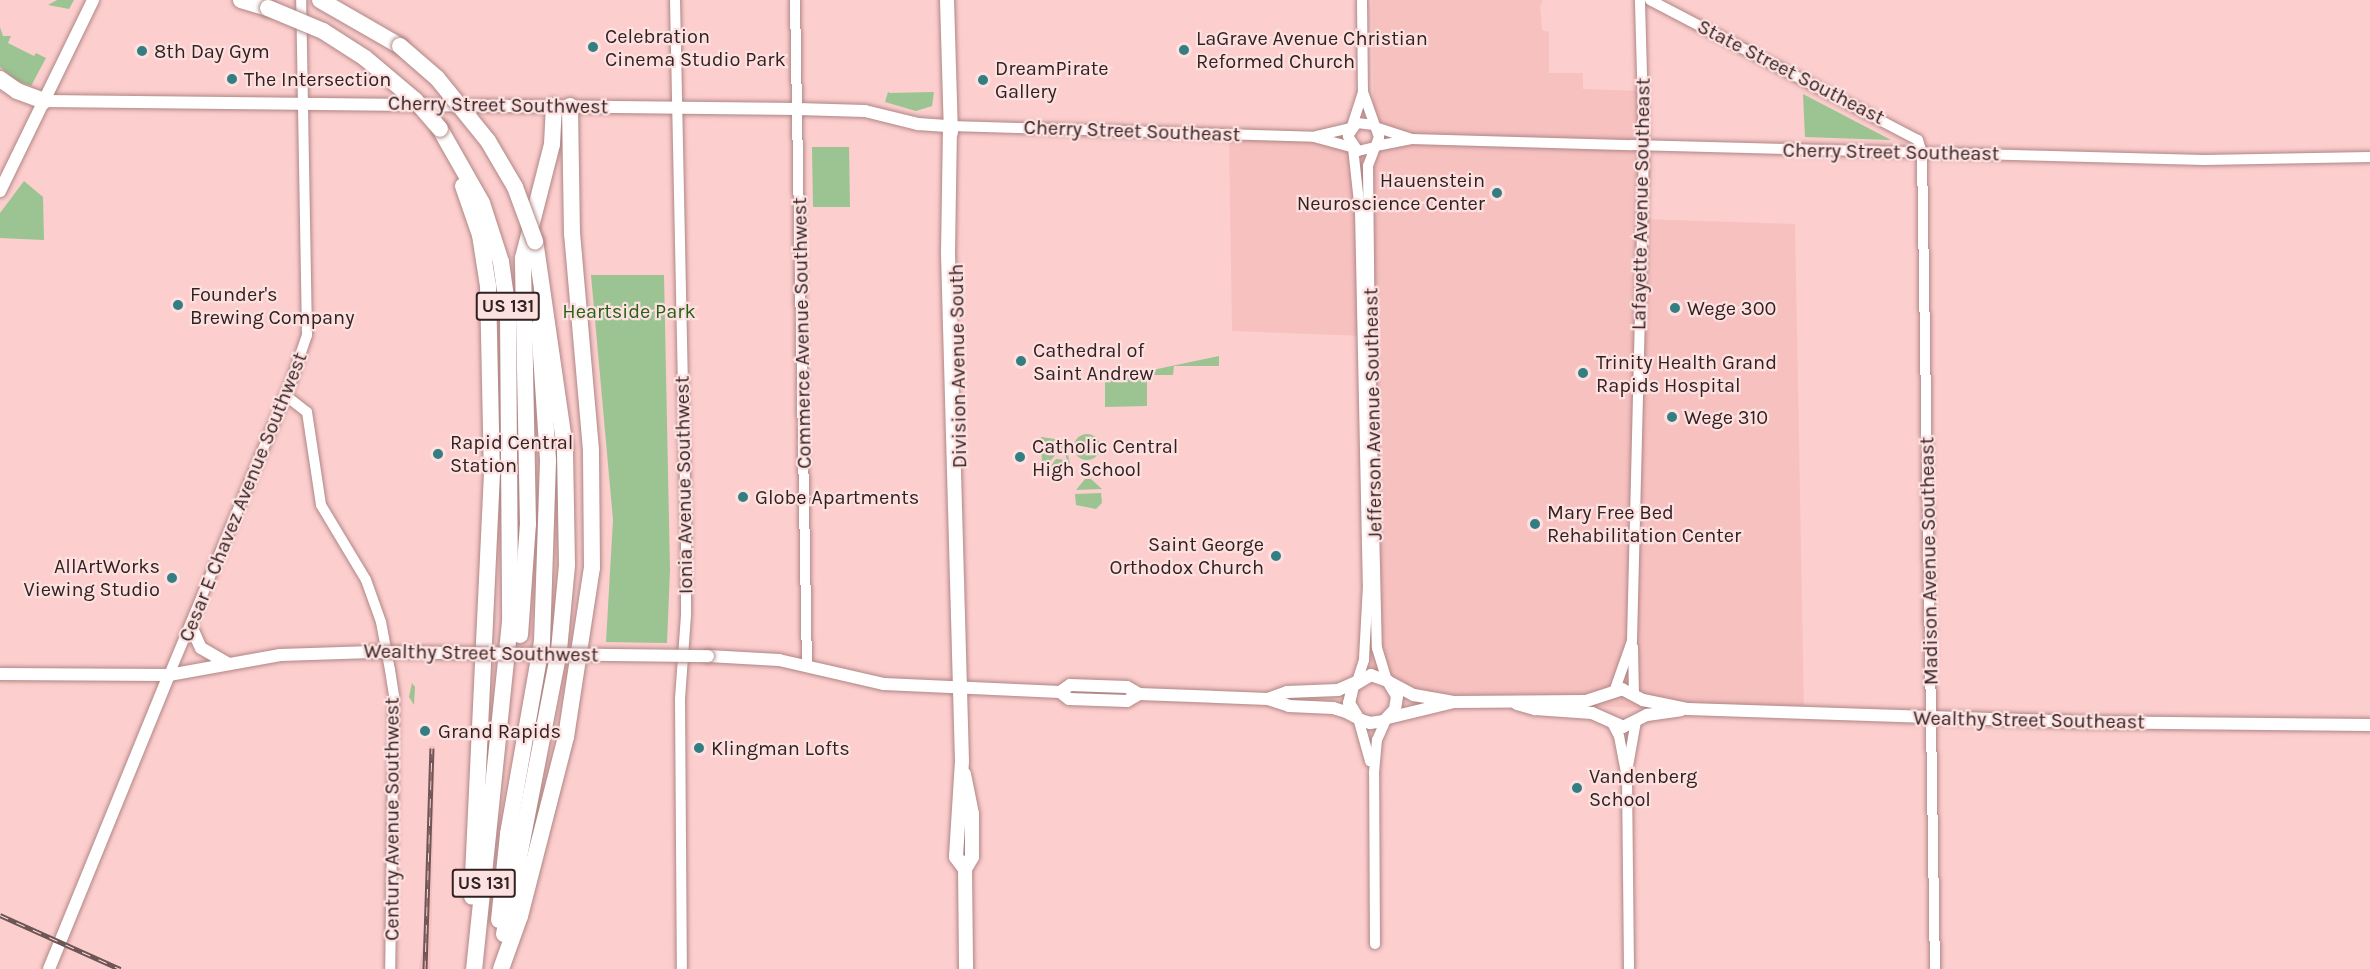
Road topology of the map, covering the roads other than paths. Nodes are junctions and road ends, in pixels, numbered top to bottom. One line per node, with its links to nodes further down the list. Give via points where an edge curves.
1 (93, 0): 13 (main road)
2 (242, 0): 21 (highway, US 131, bridge, via 290,16 339,40 384,72)
3 (302, 0): 14 (street, Cesar E Chavez Avenue Southwest)
4 (320, 0): 30 (highway, US 131, bridge, via 400,46 459,101 506,170)
5 (675, 0): 16 (street, Ionia Avenue Southwest)
6 (795, 0): 17 (street, Commerce Avenue Southwest)
7 (947, 0): 18 (main road, Division Avenue South)
8 (1362, 0): 12 (street)
9 (1640, 0): 24 (street, Lafayette Avenue Southeast)
10 (1650, 0): 27 (street, State Street Southeast, via 1901,129 1918,140)
11 (0, 79): 13 (highway, via 17,91)
12 (1363, 92): 19 (street); 20 (street)
13 (44, 101): 14 (main road, Cherry Street Southwest); 29 (main road)
14 (304, 104): 15 (main road, Cherry Street Southwest); 31 (street, Cesar E Chavez Avenue Southwest, via 308,324)
15 (562, 106): 16 (main road, Cherry Street Southwest); 45 (highway, via 524,258 527,556 519,641); 63 (highway, via 591,450 592,568 566,737 520,916)
16 (675, 107): 17 (main road, Cherry Street Southwest); 64 (street, Ionia Avenue Southwest, via 686,536 680,699)
17 (798, 109): 18 (main road, Cherry Street Southwest, via 865,111); 37 (street, Commerce Avenue Southwest)
18 (950, 126): 22 (street, Cherry Street Southeast); 42 (main road, Division Avenue South, via 963,538 959,605)
19 (1374, 126): 20 (street, via 1362,121); 23 (street, Cherry Street Southeast); 25 (street, via 1379,137)
20 (1351, 127): 22 (street, Cherry Street Southeast); 26 (street, via 1348,136)
21 (440, 129): 34 (highway, via 474,216 488,293 492,493); 45 (highway, US 131, via 482,203 501,262 508,311 512,598)
22 (1314, 136): 26 (street, Cherry Street Southeast)
23 (1411, 139): 24 (street, Cherry Street Southeast); 25 (street, Cherry Street Southeast)
24 (1644, 146): 27 (street, Cherry Street Southeast); 33 (street, Lafayette Avenue Southeast)
25 (1375, 147): 26 (street, via 1365,152); 40 (street, Jefferson Avenue Southeast, via 1368,174 1371,415 1377,648)
26 (1352, 148): 41 (street, Jefferson Avenue Southeast, via 1360,211 1368,585 1364,660)
27 (1922, 153): 28 (street, Cherry Street Southeast, via 2204,160); 50 (street, Madison Avenue Southeast)
28 (2370, 157)
29 (0, 191)
30 (535, 242): 35 (highway, via 548,453); 63 (highway, US 131, via 565,448 568,542 559,650)
31 (285, 394): 32 (street, Cesar E Chavez Avenue Southwest); 60 (street, Century Avenue Southwest, via 307,412 321,505 366,579 381,622 390,670 394,696)
32 (191, 626): 36 (main road, via 201,648); 39 (street, Cesar E Chavez Avenue Southwest)
33 (1632, 641): 43 (street, Lafayette Avenue Southeast); 44 (street)
34 (482, 652): 35 (main road, Wealthy Street Southwest, bridge); 36 (main road, Wealthy Street Southwest, bridge, via 319,652); 61 (highway)
35 (541, 654): 37 (main road, Wealthy Street Southwest, bridge, via 708,656 779,660); 63 (highway, via 500,891)
36 (227, 663): 39 (main road, Wealthy Street Southwest)
37 (807, 666): 42 (main road, Wealthy Street Southwest, via 884,684)
38 (0, 674): 39 (main road, Wealthy Street Southwest)
39 (169, 675): 59 (main road, Cesar E Chavez Avenue Southwest)
40 (1388, 680): 41 (main road, via 1371,675); 47 (main road, via 1414,695); 52 (main road, via 1397,696 1395,709)
41 (1357, 681): 46 (main road, via 1338,690 1287,692); 51 (main road, via 1349,703)
42 (961, 688): 46 (main road, via 1060,692 1070,685 1127,687 1139,694); 65 (main road, Division Avenue South, via 962,761 972,814 972,857 965,869)
43 (1613, 692): 44 (main road); 48 (main road, via 1586,701); 54 (main road, via 1604,707)
44 (1635, 694): 49 (main road, Wealthy Street Southeast); 53 (main road, via 1641,711)
45 (504, 699): 62 (highway, US 131)
46 (1268, 699): 51 (main road, via 1289,706 1333,708)
47 (1454, 702): 48 (main road); 52 (main road)
48 (1516, 704): 54 (main road, via 1535,710 1592,713)
49 (1688, 709): 50 (main road, Wealthy Street Southeast); 53 (main road, Wealthy Street Southeast, via 1647,715)
50 (1932, 717): 55 (main road, Wealthy Street Southeast); 67 (street, Madison Avenue Southeast)
51 (1358, 718): 52 (main road, via 1370,723); 56 (street)
52 (1387, 718): 56 (street, via 1378,735)
53 (1636, 721): 54 (main road, via 1623,727); 57 (street)
54 (1611, 722): 57 (street, via 1619,736)
55 (2370, 725)
56 (1374, 773): 58 (street)
57 (1627, 778): 66 (street)
58 (1375, 944)
59 (49, 969)
60 (390, 969)
61 (469, 969)
62 (474, 969)
63 (498, 969)
64 (682, 969)
65 (966, 969)
66 (1629, 969)
67 (1935, 969)

